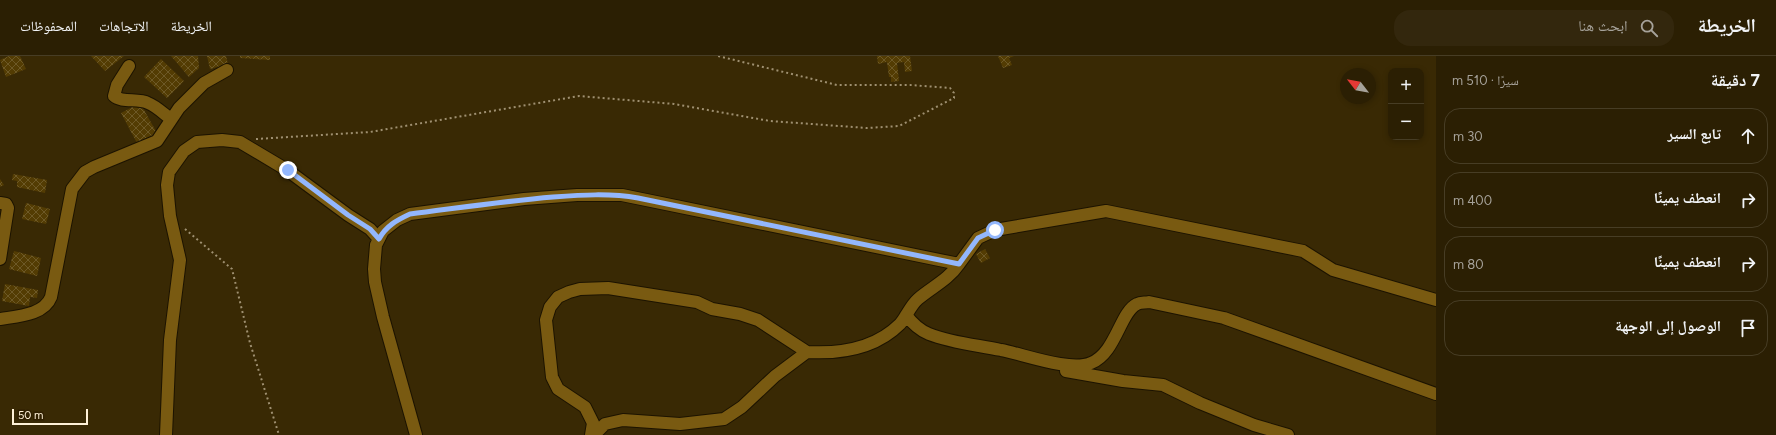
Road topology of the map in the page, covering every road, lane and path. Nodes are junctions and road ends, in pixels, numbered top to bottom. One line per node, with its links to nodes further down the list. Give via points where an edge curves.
1 (718, 56): 5 (path, via 837,85 910,84 950,88 954,98 899,126 867,128 770,121 674,104 579,96 370,132 261,138)
2 (129, 66): 4 (street, via 117,85 114,96 149,103)
3 (227, 70): 4 (street, via 204,83)
4 (171, 119): 13 (street, via 157,141 94,167 78,180 70,197 48,304 30,313)
5 (240, 142): 7 (street, via 197,142 184,151 169,172 167,185); 8 (street, via 288,170 370,229)
6 (0, 203): 9 (street, via 6,204 8,208)
7 (170, 216): 17 (street, via 180,260 170,340); 18 (path, via 232,269 250,343)
8 (379, 239): 10 (street, via 383,230 410,214 524,199 622,195); 19 (street, via 374,261 375,282)
9 (0, 259)
10 (959, 264): 11 (street, via 978,238 995,230 1106,211 1303,251 1333,270); 12 (street, via 940,284 910,306)
11 (1436, 300)
12 (906, 315): 14 (street, via 914,325 929,334); 15 (street, via 892,330 858,349)
13 (0, 319)
14 (1000, 350): 16 (street, via 1068,365 1092,363 1111,345 1132,307 1149,302 1224,318); 21 (street, via 1015,361 1123,381 1163,385 1254,425)
15 (807, 352): 20 (street, via 724,419 680,424 643,420 610,421); 20 (street, via 758,320 712,309 697,302 608,288 569,292 558,297 550,307 546,320 552,377 558,390 585,407 593,424)
16 (1436, 394)
17 (166, 435)
18 (279, 435)
19 (416, 435)
20 (592, 435)
21 (1288, 435)

